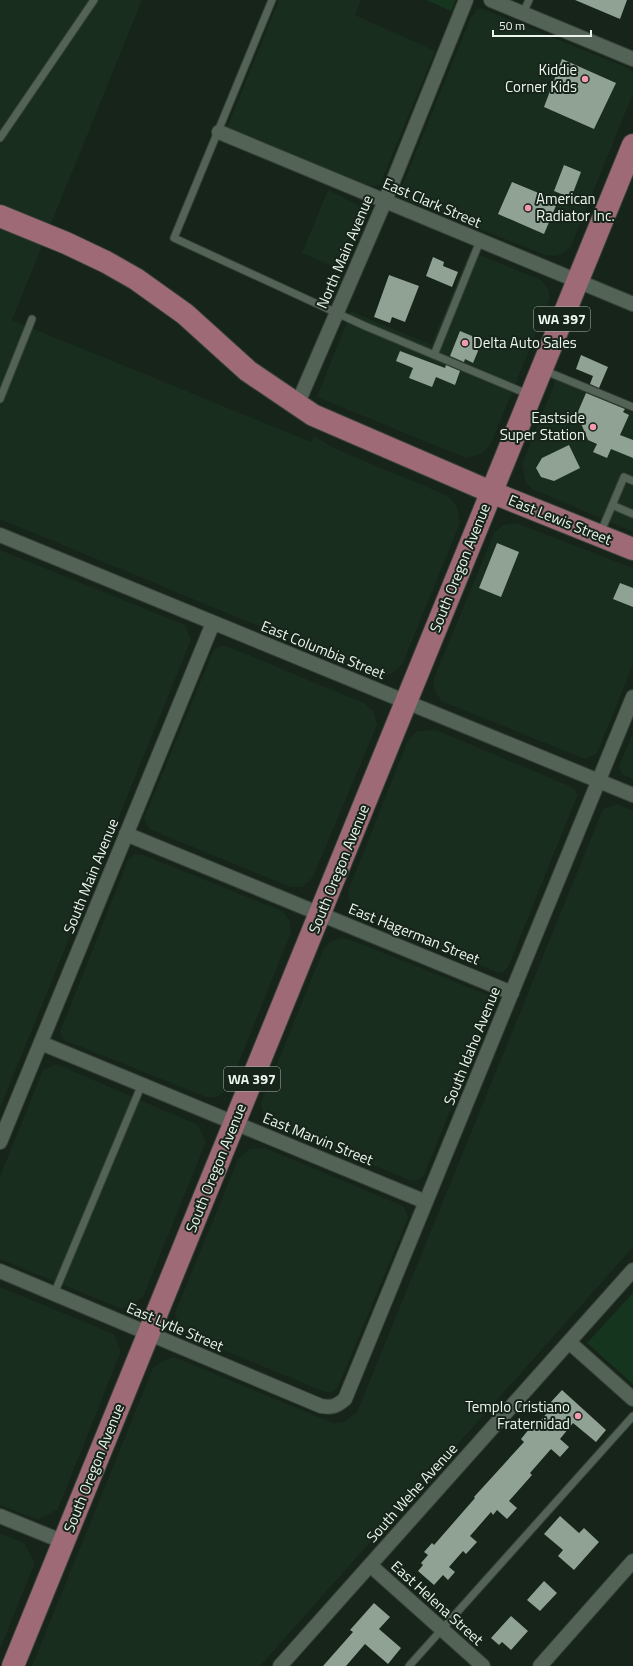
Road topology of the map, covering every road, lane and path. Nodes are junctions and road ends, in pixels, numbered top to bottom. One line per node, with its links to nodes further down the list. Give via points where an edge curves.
1 (94, 0): 9 (lane)
2 (272, 0): 8 (lane)
3 (466, 0): 11 (street, North Main Avenue)
4 (491, 0): 6 (street)
5 (528, 0): 6 (lane)
6 (523, 13): 7 (street)
7 (633, 58)
8 (219, 132): 11 (street, East Clark Street); 16 (lane, via 174,238)
9 (0, 138)
10 (633, 145): 14 (main road, WA 397)
11 (385, 201): 13 (street, East Clark Street); 16 (street, North Main Avenue)
12 (0, 216): 22 (main road, East Lewis Street, via 106,262 159,295 185,314 248,371)
13 (480, 241): 14 (street, East Clark Street); 18 (lane)
14 (577, 281): 15 (street, East Clark Street); 19 (main road, WA 397)
15 (633, 304)
16 (338, 313): 18 (lane); 22 (street, North Main Avenue)
17 (32, 319): 21 (lane)
18 (434, 355): 20 (lane)
19 (542, 370): 20 (main road, WA 397); 23 (lane)
20 (532, 396): 25 (main road, WA 397)
21 (0, 399)
22 (297, 406): 25 (main road, East Lewis Street, via 334,426)
23 (633, 408)
24 (633, 481): 26 (lane, via 624,477)
25 (491, 492): 29 (main road, East Lewis Street); 33 (main road, South Oregon Avenue / WA 397)
26 (612, 505): 27 (lane); 29 (lane)
27 (633, 514)
28 (0, 535): 31 (street, East Columbia Street)
29 (599, 536): 30 (main road, East Lewis Street)
30 (633, 549)
31 (213, 623): 33 (street, East Columbia Street); 36 (street, South Main Avenue)
32 (633, 697): 34 (street, South Idaho Avenue)
33 (405, 702): 34 (street, East Columbia Street); 37 (main road, South Oregon Avenue / WA 397)
34 (599, 781): 35 (street, East Columbia Street); 38 (street, South Idaho Avenue)
35 (633, 795)
36 (126, 834): 37 (street, East Hagerman Street); 39 (street, South Main Avenue)
37 (321, 914): 38 (street, East Hagerman Street); 41 (main road, South Oregon Avenue / WA 397)
38 (512, 993): 43 (street, South Idaho Avenue)
39 (41, 1043): 40 (street, East Marvin Street); 42 (street, South Main Avenue)
40 (142, 1084): 41 (street, East Marvin Street); 46 (lane)
41 (234, 1123): 43 (street, East Marvin Street); 47 (main road, South Oregon Avenue / WA 397)
42 (0, 1142)
43 (426, 1202): 50 (street, South Idaho Avenue, via 350,1391)
44 (633, 1270): 48 (street, South Wehe Avenue)
45 (0, 1271): 46 (street, East Lytle Street)
46 (54, 1295): 47 (street, East Lytle Street)
47 (148, 1334): 50 (street, East Lytle Street, via 322,1406); 53 (main road, South Oregon Avenue / WA 397)
48 (569, 1342): 49 (street); 55 (street, South Wehe Avenue)
49 (633, 1399)
50 (338, 1405)
51 (633, 1416): 56 (lane)
52 (0, 1516): 53 (street)
53 (64, 1542): 57 (main road, South Oregon Avenue / WA 397)
54 (633, 1561): 61 (street)
55 (370, 1565): 56 (street, East Helena Street); 58 (street, South Wehe Avenue)
56 (441, 1629): 59 (lane); 60 (street, East Helena Street)
57 (13, 1666)
58 (280, 1666)
59 (409, 1666)
60 (483, 1666)
61 (540, 1666)

